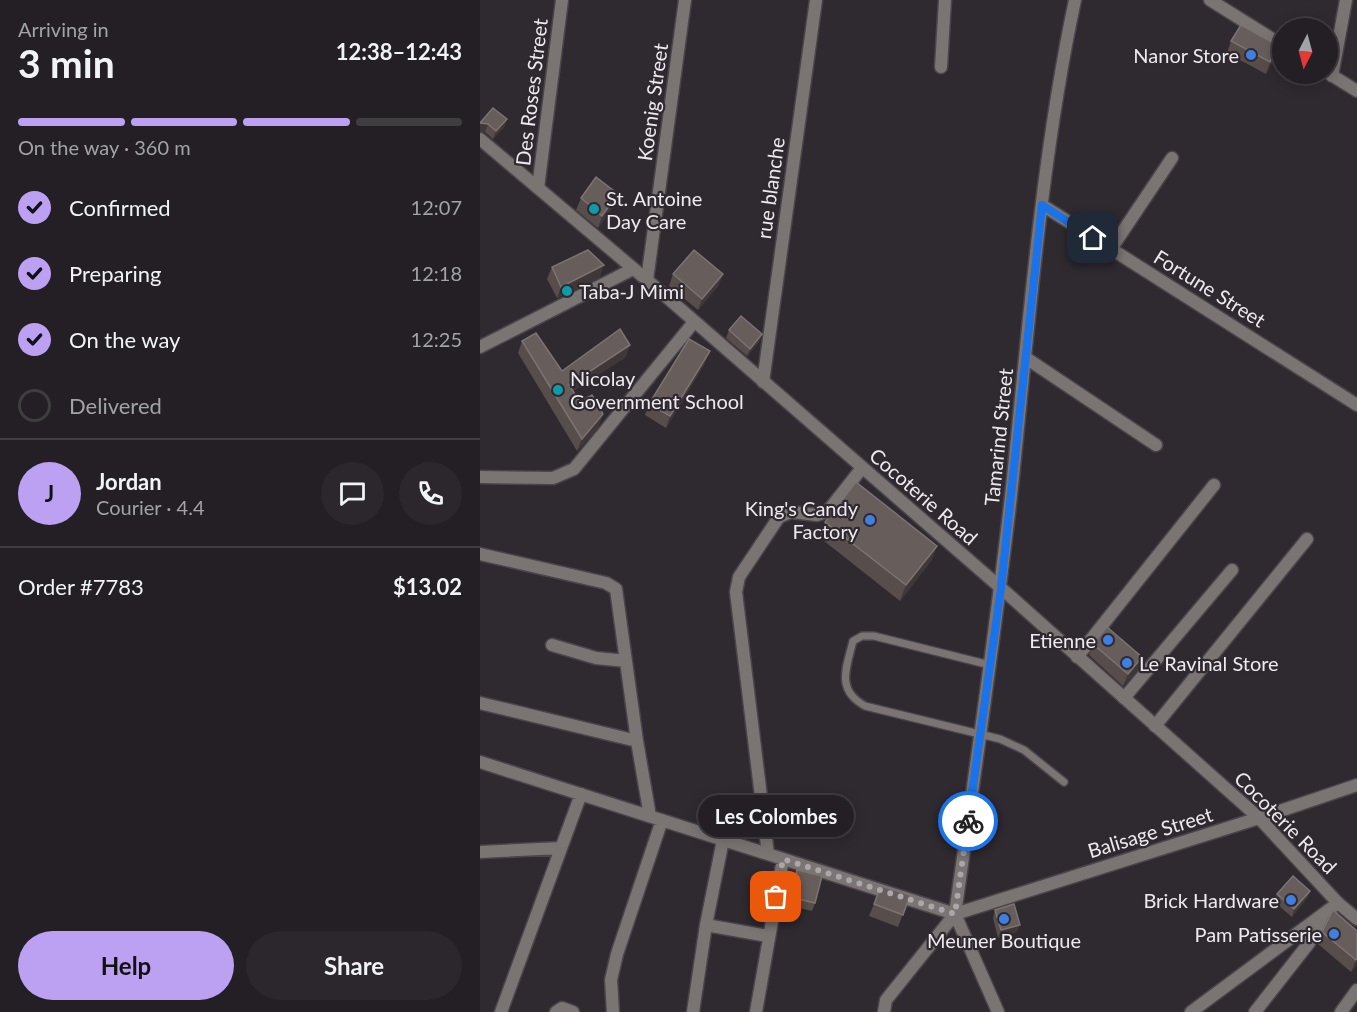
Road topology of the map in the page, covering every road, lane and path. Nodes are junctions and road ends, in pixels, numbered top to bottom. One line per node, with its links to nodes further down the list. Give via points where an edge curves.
1 (562, 0): 15 (street, Des Roses Street)
2 (686, 0): 19 (street, Koenig Street)
3 (816, 0): 23 (street, rue blanche)
4 (945, 0): 10 (street)
5 (1075, 0): 16 (street, Tamarind Street)
6 (1210, 0): 9 (street)
7 (1346, 0): 8 (street)
8 (1338, 37)
9 (1272, 39)
10 (941, 67)
11 (1338, 79): 12 (street)
12 (1357, 91)
13 (480, 138): 15 (street, Cocoterie Road)
14 (1172, 158): 17 (street)
15 (538, 188): 18 (street, Cocoterie Road)
16 (1042, 205): 17 (street, Fortune Street); 22 (street, Tamarind Street)
17 (1111, 249): 24 (street, Fortune Street)
18 (633, 269): 19 (street, Cocoterie Road); 21 (street)
19 (646, 280): 20 (street, Cocoterie Road)
20 (694, 322): 23 (street, Cocoterie Road); 27 (street, via 574,469 553,478)
21 (480, 346)
22 (1026, 358): 25 (street); 32 (street, Tamarind Street)
23 (763, 382): 26 (street, Cocoterie Road)
24 (1357, 405)
25 (1156, 445)
26 (862, 468): 32 (street, Cocoterie Road); 51 (street, via 828,511 817,515 791,512 779,517 739,577 736,592)
27 (480, 477)
28 (1214, 485): 34 (street)
29 (1307, 539): 39 (street)
30 (480, 554): 35 (street, via 612,585 616,589)
31 (1232, 570): 37 (street)
32 (1001, 588): 34 (street, Cocoterie Road); 36 (street, Tamarind Street)
33 (552, 645): 35 (street, via 596,658)
34 (1077, 657): 37 (street, Cocoterie Road)
35 (626, 661): 41 (street)
36 (990, 665): 40 (street, Tamarind Street); 40 (lane, via 862,636 853,641 845,670 847,690 866,706)
37 (1124, 698): 39 (street, Cocoterie Road)
38 (480, 703): 41 (street)
39 (1155, 726): 47 (street, Cocoterie Road)
40 (980, 734): 43 (lane, via 1024,750); 55 (street, Tamarind Street)
41 (637, 741): 46 (street)
42 (480, 762): 45 (street)
43 (1064, 782)
44 (1357, 784): 47 (street, Balisage Street)
45 (581, 794): 46 (street); 49 (street)
46 (656, 818): 48 (street); 63 (street, via 611,980)
47 (1259, 818): 53 (street, Cocoterie Road); 55 (street, Balisage Street)
48 (723, 840): 51 (street); 57 (street)
49 (561, 848): 50 (street); 60 (street)
50 (480, 852)
51 (768, 854): 52 (street)
52 (783, 859): 55 (street); 58 (street)
53 (1338, 903): 54 (street); 56 (street, Cocoterie Road)
54 (1324, 913): 68 (street); 69 (street, via 1309,943)
55 (955, 914): 66 (street, via 886,1000); 67 (street)
56 (1357, 919)
57 (706, 925): 58 (street); 64 (street)
58 (768, 936): 65 (street)
59 (1357, 990): 70 (street)
60 (501, 1012)
61 (556, 1012): 62 (street, via 562,1008)
62 (573, 1012)
63 (613, 1012)
64 (693, 1012)
65 (756, 1012)
66 (884, 1012)
67 (998, 1012)
68 (1191, 1012)
69 (1255, 1012)
70 (1341, 1012)

